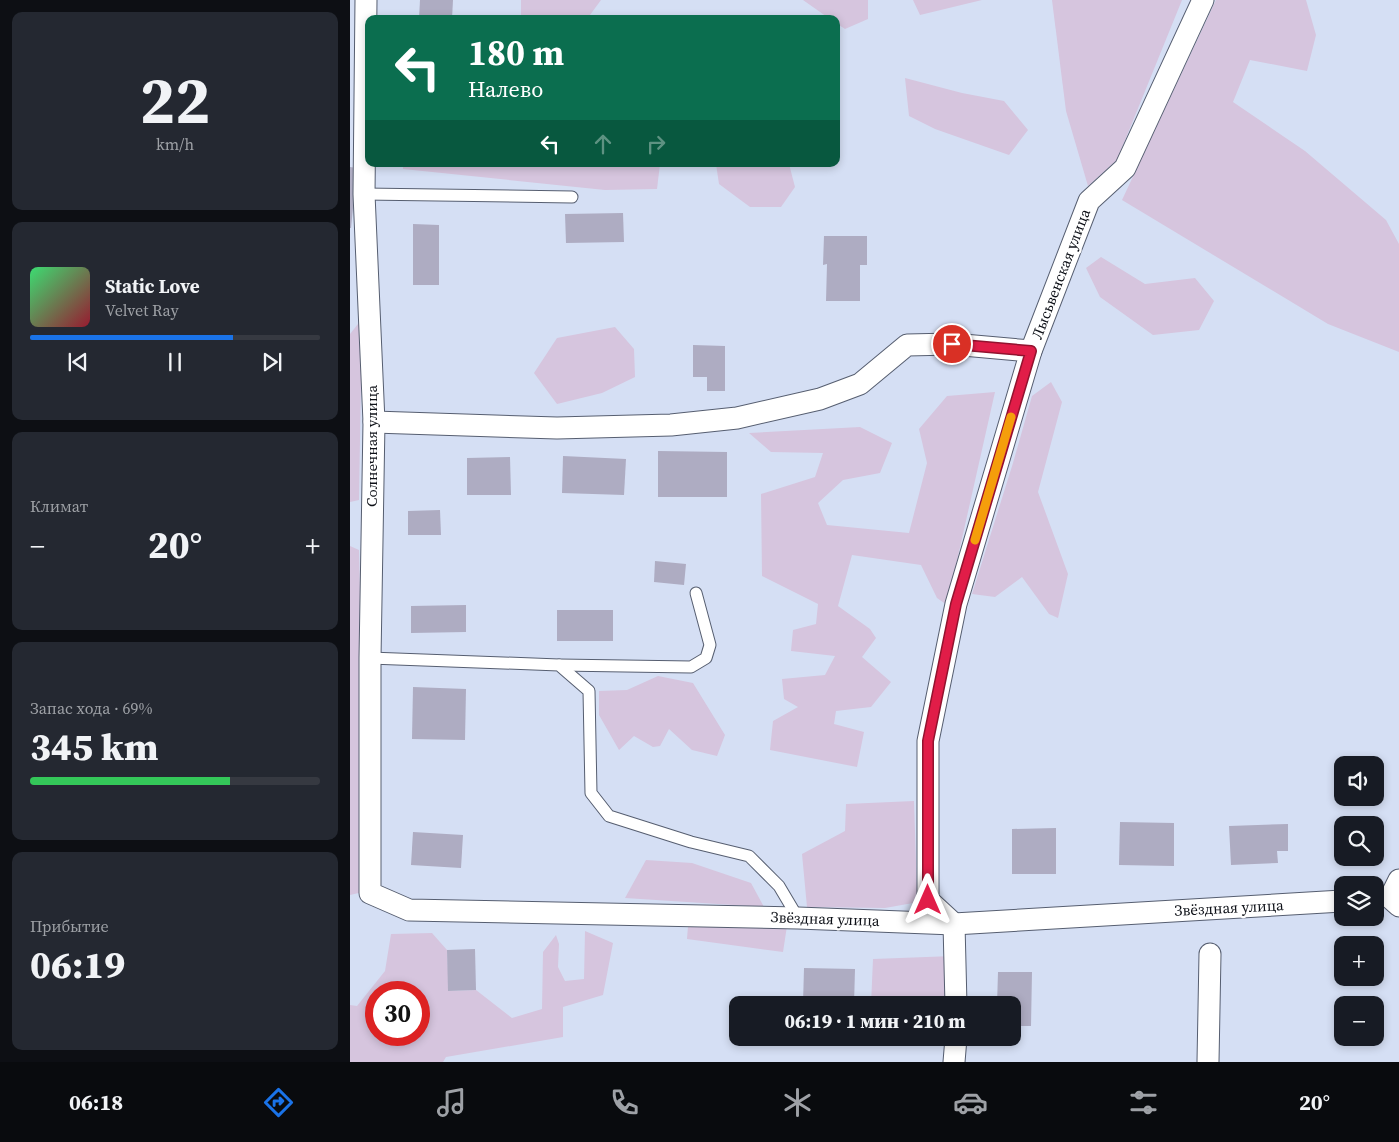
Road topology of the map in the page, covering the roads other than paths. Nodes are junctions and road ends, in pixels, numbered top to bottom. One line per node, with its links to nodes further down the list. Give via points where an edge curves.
1 (366, 0): 3 (street, Солнечная улица)
2 (1204, 0): 7 (street, Лысьвенская улица, via 1125,168 1089,201)
3 (366, 15)
4 (365, 97): 5 (street, Солнечная улица)
5 (364, 194): 6 (lane); 8 (street, Солнечная улица)
6 (572, 197)
7 (1031, 351): 8 (street, via 952,344 907,345 860,384 820,399 737,418 557,428); 15 (street, Лысьвенская улица, via 956,604 928,741 928,900)
8 (374, 422): 10 (street, Солнечная улица)
9 (696, 593): 11 (lane, via 710,645 706,658 691,667)
10 (370, 658): 11 (lane); 12 (street, Солнечная улица)
11 (559, 665): 14 (lane, via 589,691 591,793 609,816 749,856 779,886)
12 (370, 893): 14 (street, Звёздная улица, via 409,910)
13 (1334, 901): 15 (street, Звёздная улица)
14 (798, 918): 15 (street, Звёздная улица)
15 (954, 924): 17 (street)
16 (1210, 954): 20 (street)
17 (956, 996)
18 (955, 1046): 19 (street)
19 (954, 1062)
20 (1208, 1062)

